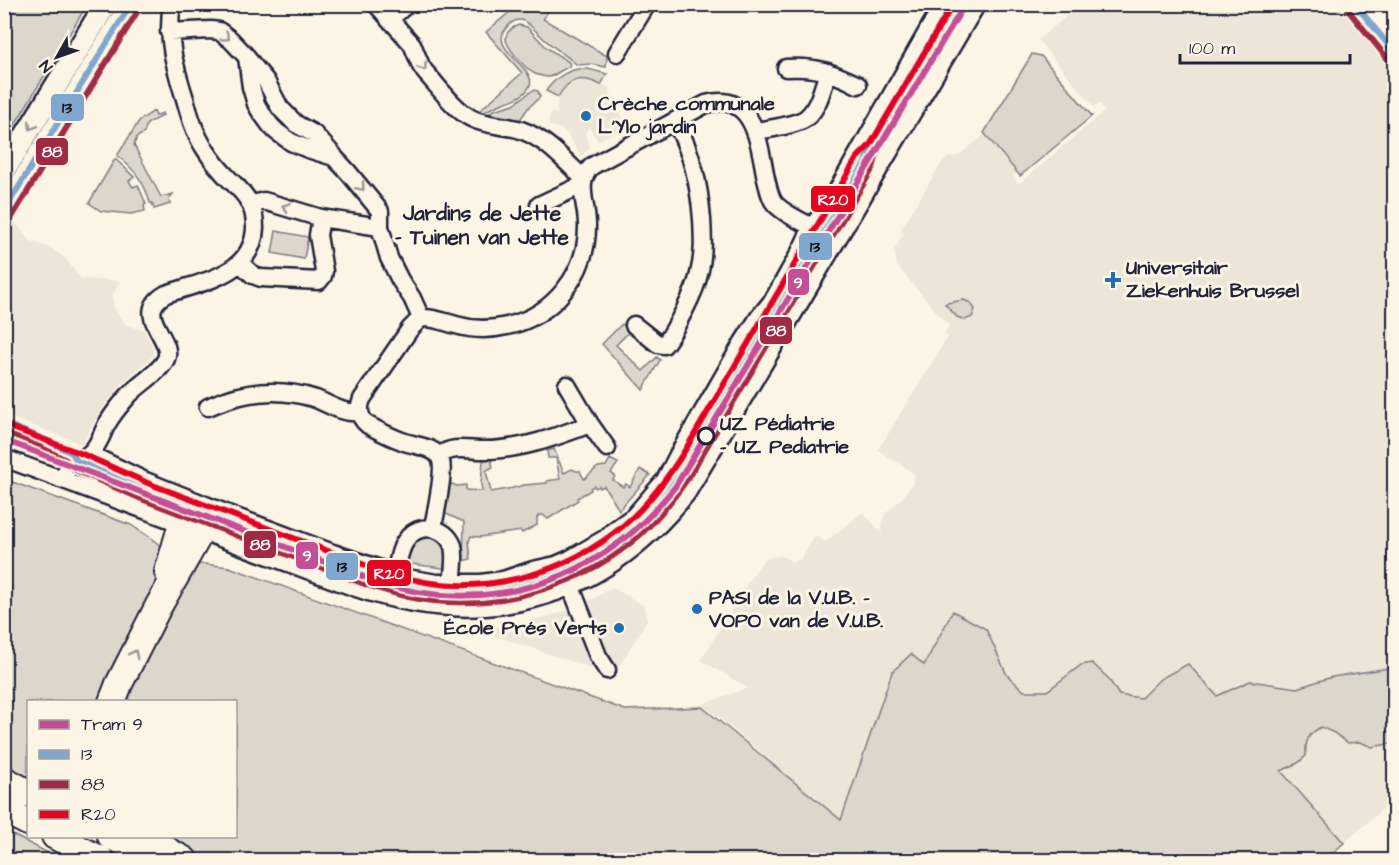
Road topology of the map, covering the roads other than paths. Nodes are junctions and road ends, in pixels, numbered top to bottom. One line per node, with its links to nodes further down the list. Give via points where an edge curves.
1 (106, 4): 17 (main road, one-way to 17)
2 (131, 4): 21 (main road)
3 (172, 4): 10 (street)
4 (376, 4): 9 (street)
5 (407, 4): 9 (street)
6 (647, 4): 11 (street)
7 (943, 4): 24 (street, via 830,203)
8 (977, 4): 41 (street, via 687,493 669,516 631,551)
9 (390, 20): 18 (street, one-way to 18, via 412,44 425,72 463,112 479,121 529,133 549,146)
10 (170, 32): 19 (street, via 174,62 199,139); 23 (street, one-way to 23, via 212,30 231,40 247,57 254,96 271,126 291,142 334,157 380,211)
11 (617, 53)
12 (786, 68): 13 (street)
13 (828, 72): 14 (street); 16 (street, via 817,103 806,119)
14 (858, 85)
15 (675, 121): 16 (street, via 706,104 725,102 745,112); 18 (street, via 597,163 588,169); 27 (street, via 698,182 704,238 700,273 672,336 664,345)
16 (756, 131): 24 (street, via 771,198 779,208)
17 (4, 171)
18 (582, 182): 20 (street); 26 (street, via 587,218 585,249 573,278 553,302 530,318 497,328 474,328)
19 (251, 205): 22 (street, one-way to 19, via 269,201); 25 (street, via 254,234)
20 (539, 205)
21 (4, 212)
22 (321, 218): 23 (street); 25 (street, via 318,235 324,271 319,281 261,278)
23 (380, 227): 26 (street, via 394,269)
24 (812, 227): 40 (street, via 784,282 743,342 665,480 634,516 596,545 556,566 503,580)
25 (240, 263): 33 (street, via 226,273 160,298 153,318 167,350 166,358 118,408)
26 (421, 318): 30 (street, via 362,399)
27 (634, 325)
28 (567, 386): 31 (street)
29 (208, 407): 30 (street, via 246,394 273,391 301,395 350,413)
30 (359, 412): 34 (street, via 373,428)
31 (590, 424): 32 (street); 34 (street, via 535,443 488,450 454,449)
32 (607, 448)
33 (89, 454): 36 (street); 39 (street, via 164,489)
34 (439, 456): 38 (street, via 441,477)
35 (4, 458): 36 (street)
36 (60, 478): 37 (street)
37 (191, 527): 41 (street, via 404,602 440,607 493,606); 43 (highway, one-way to 37)
38 (433, 528): 39 (street, via 419,529 407,537); 40 (street, via 445,534 453,546)
39 (395, 575): 40 (street)
40 (452, 584)
41 (571, 587): 42 (street, via 597,656)
42 (607, 670)
43 (113, 700)
44 (4, 780): 45 (highway)
45 (27, 792)
46 (4, 810): 47 (highway)
47 (27, 822)
48 (57, 838): 51 (highway)
49 (113, 838): 52 (highway)
50 (152, 838): 53 (highway)
51 (101, 861)
52 (157, 861)
53 (184, 861)

